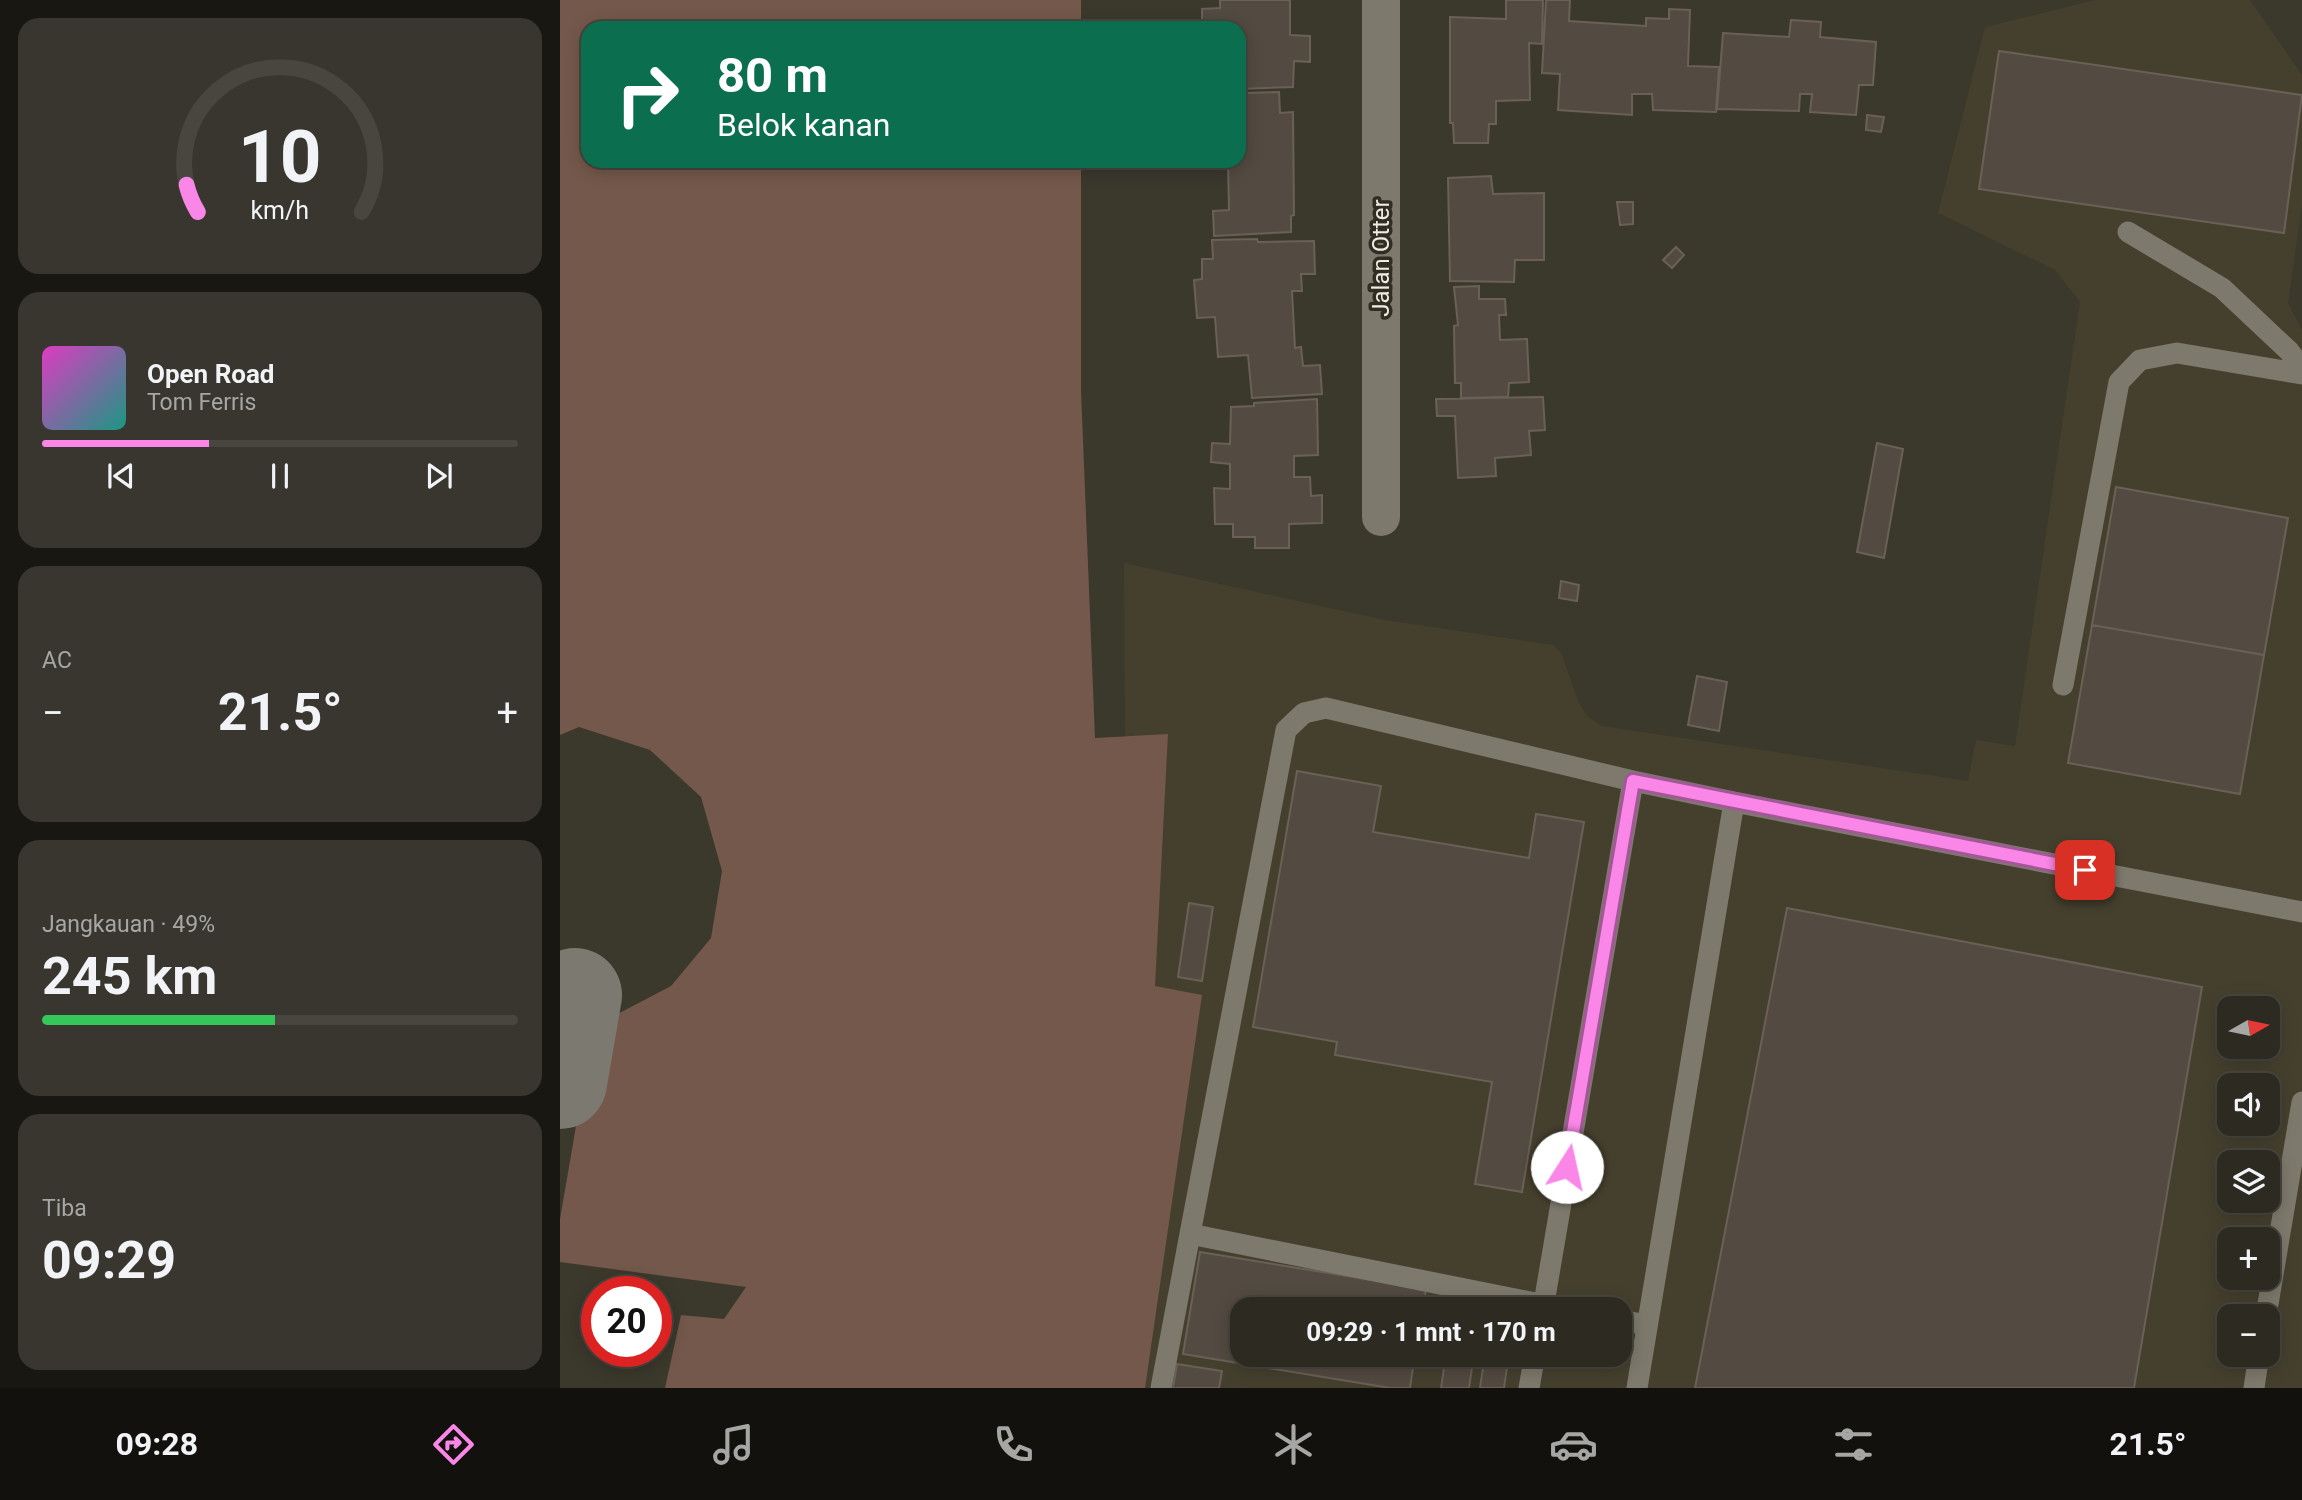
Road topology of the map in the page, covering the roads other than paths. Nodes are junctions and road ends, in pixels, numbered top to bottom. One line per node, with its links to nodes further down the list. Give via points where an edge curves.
1 (1381, 0): 5 (street, Jalan Otter)
2 (2128, 232): 3 (lane, via 2222,288 2290,351)
3 (2302, 368)
4 (2302, 374): 6 (lane, via 2177,353 2140,360 2119,382)
5 (1381, 517)
6 (2063, 685)
7 (1633, 781): 8 (lane); 11 (lane, via 1326,708 1304,713 1286,730); 13 (lane)
8 (1734, 802): 9 (lane); 16 (lane)
9 (2302, 912)
10 (2302, 1102): 14 (lane)
11 (1190, 1234): 12 (lane); 19 (lane)
12 (1495, 1297)
13 (1545, 1297)
14 (2268, 1304)
15 (1632, 1322): 16 (lane)
16 (1647, 1325): 21 (lane)
17 (1533, 1367): 20 (lane)
18 (2257, 1367): 22 (lane)
19 (1161, 1388)
20 (1529, 1388)
21 (1637, 1388)
22 (2254, 1388)

